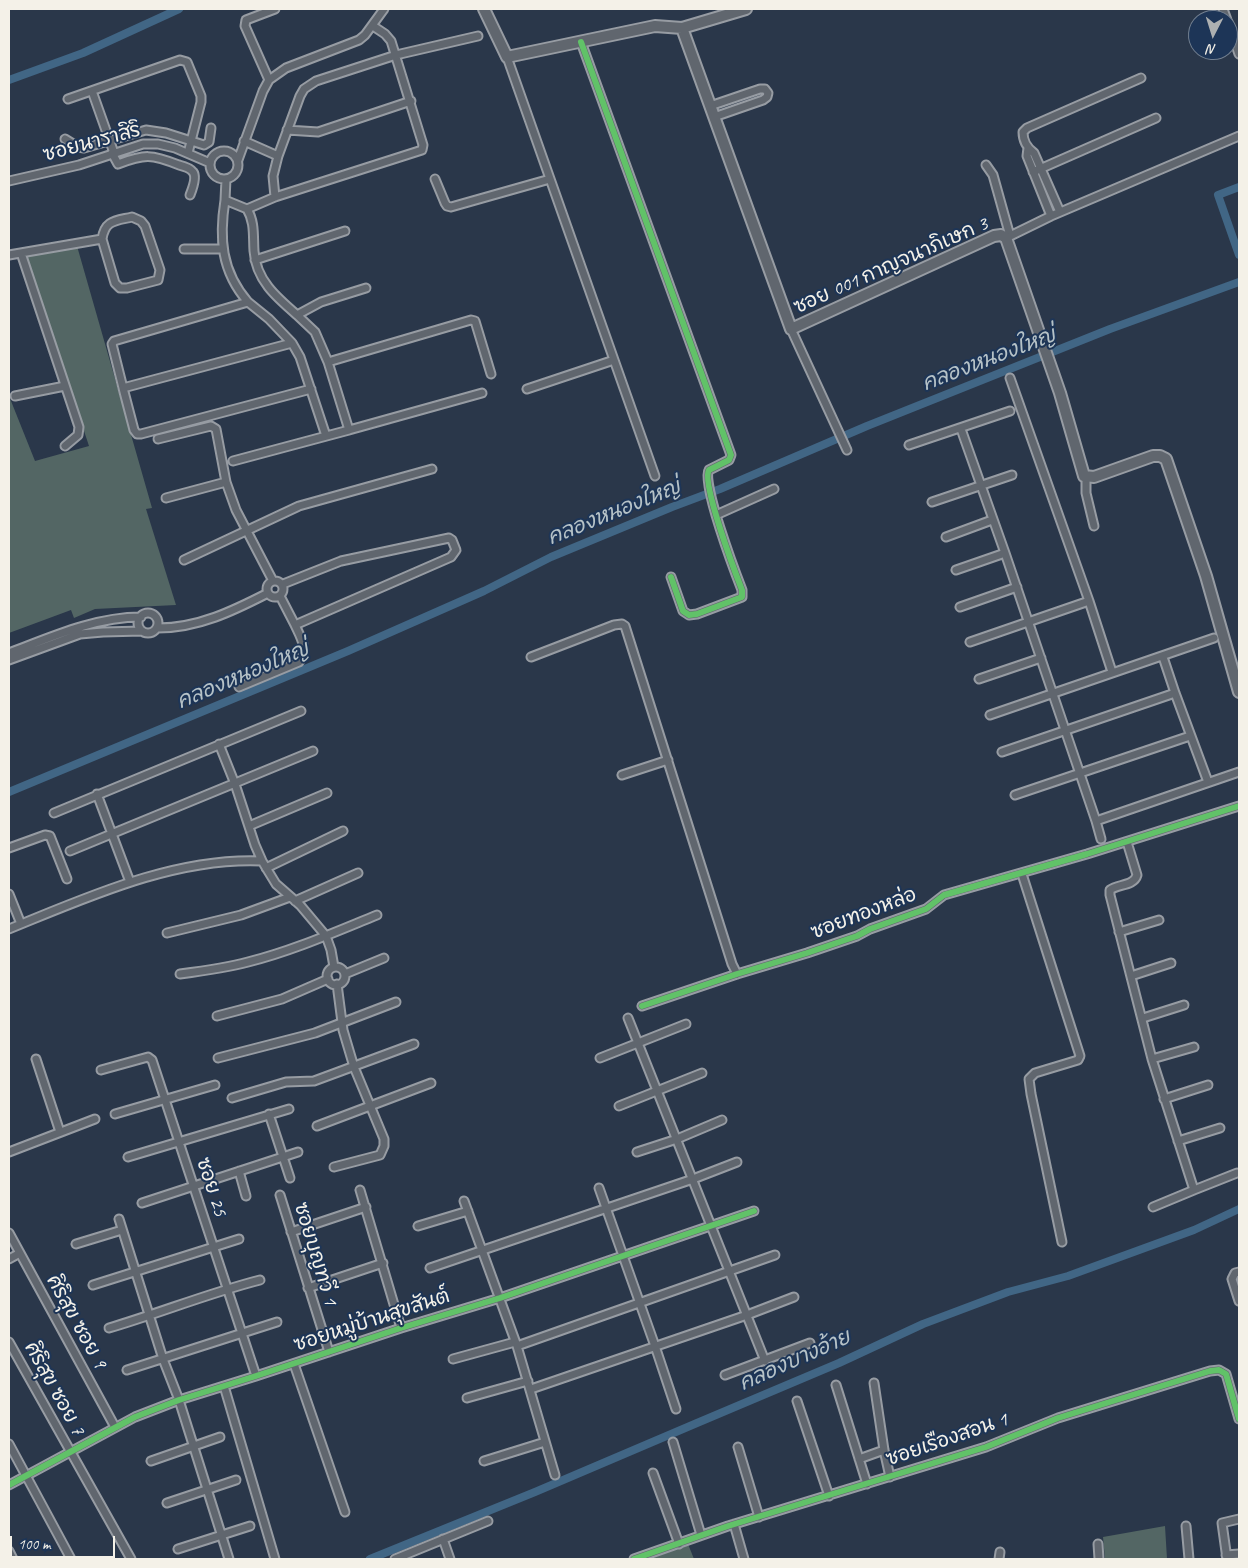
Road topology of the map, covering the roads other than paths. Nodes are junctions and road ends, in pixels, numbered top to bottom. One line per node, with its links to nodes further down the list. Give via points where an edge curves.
1 (275, 9): 12 (street, via 245,22)
2 (384, 9): 5 (street)
3 (484, 9): 10 (street)
4 (746, 9): 6 (street)
5 (373, 26): 9 (street, via 388,37); 12 (street, via 359,40 286,68)
6 (682, 28): 8 (street, via 655,26); 16 (street, ซอย 001 กาญจนาภิเษก 3)
7 (478, 36): 9 (street)
8 (581, 42): 10 (street); 86 (street, via 730,452 728,460 707,471)
9 (396, 55): 15 (street); 20 (street, via 309,85 300,96)
10 (507, 57): 37 (street)
11 (1141, 78): 26 (street, via 1027,128 1023,138)
12 (269, 80): 25 (street)
13 (92, 91): 14 (street); 23 (street); 24 (street, via 184,60 201,102)
14 (68, 99)
15 (410, 102): 20 (street, via 318,132); 40 (street, via 422,150)
16 (710, 106): 17 (street, ซอย 001 กาญจนาภิเษก 3); 17 (street, via 760,89 766,89 768,93 763,100)
17 (714, 117): 56 (street, ซอย 001 กาญจนาภิเษก 3)
18 (1156, 118): 33 (street)
19 (211, 128): 24 (street, via 207,144)
20 (287, 130): 29 (street)
21 (1239, 136): 43 (street)
22 (65, 139): 23 (street, via 84,148)
23 (110, 140): 24 (street, via 146,130); 27 (street)
24 (191, 141): 28 (street)
25 (244, 142): 29 (street); 30 (street)
26 (1028, 148): 33 (street); 34 (street, via 1027,156)
27 (113, 153): 28 (street, ซอยนาราสิริ, via 143,144 158,144); 38 (street, ซอยนาราสิริ, via 79,165); 39 (street, via 118,164 150,156 186,168 194,175)
28 (188, 154): 31 (street, ซอยนาราสิริ)
29 (278, 156): 40 (street, via 273,176)
30 (238, 160): 31 (street, via 233,153 224,151 215,154); 35 (street, via 236,173)
31 (210, 163): 35 (street, ซอยนาราสิริ, via 215,176)
32 (986, 165): 46 (street, via 993,175)
33 (1041, 169): 34 (street); 43 (street)
34 (1033, 172): 44 (street)
35 (226, 179): 41 (street)
36 (435, 179): 37 (street, via 444,203 452,207)
37 (550, 179): 58 (street)
38 (9, 181)
39 (190, 195)
40 (275, 197): 42 (street)
41 (225, 200): 42 (street); 49 (street, via 221,224)
42 (247, 208): 52 (street, via 253,221)
43 (1060, 212): 44 (street)
44 (1052, 216): 46 (street)
45 (345, 231): 52 (street)
46 (1008, 237): 56 (street, ซอย 001 กาญจนาภิเษก 3, via 994,236); 80 (street, ซอย 001 กาญจนาภิเษก 3, via 1060,393 1082,473)
47 (102, 239): 47 (street, via 115,283 120,288 158,280 160,270 141,221 132,217 108,223 103,229); 50 (street)
48 (184, 249): 49 (street)
49 (222, 249): 54 (street, via 238,290)
50 (21, 253): 51 (street); 62 (street)
51 (9, 255)
52 (255, 260): 55 (street, via 269,290)
53 (366, 288): 55 (street, via 321,302)
54 (248, 302): 57 (street); 63 (street, via 114,341 112,344)
55 (297, 315): 59 (street, via 315,332)
56 (792, 329): 74 (street)
57 (292, 343): 63 (street); 64 (street)
58 (614, 360): 65 (street); 79 (street)
59 (328, 362): 60 (street, via 471,320 478,325); 70 (street)
60 (491, 374)
61 (1010, 378): 100 (street)
62 (65, 386): 67 (street); 73 (street, via 80,431)
63 (123, 388): 64 (street, via 137,434)
64 (311, 389): 71 (street)
65 (527, 389)
66 (482, 393): 70 (street)
67 (15, 396)
68 (1010, 411): 69 (street)
69 (961, 429): 75 (street); 82 (street)
70 (349, 430): 71 (street)
71 (326, 436): 76 (street)
72 (158, 439): 81 (street, via 214,427)
73 (65, 446)
74 (845, 446)
75 (909, 446)
76 (233, 461)
77 (432, 469): 89 (street, via 299,506)
78 (1012, 475): 82 (street)
79 (655, 476)
80 (1086, 477): 88 (street, via 1086,493); 118 (street, via 1153,456 1166,459 1206,576)
81 (226, 482): 84 (street); 89 (street)
82 (981, 486): 85 (street); 87 (street)
83 (774, 489): 86 (street)
84 (166, 498)
85 (932, 502)
86 (716, 515): 94 (street, via 742,590 741,598 687,615)
87 (992, 520): 90 (street); 91 (street)
88 (1094, 526)
89 (246, 532): 92 (street); 95 (street)
90 (946, 537)
91 (1006, 553): 93 (street); 97 (street)
92 (184, 560)
93 (956, 570)
94 (671, 576)
95 (273, 581): 96 (street); 98 (street, via 268,584)
96 (283, 584): 99 (street); 104 (street, via 341,561 449,538 456,550 451,557)
97 (1017, 587): 101 (street); 103 (street)
98 (268, 593): 99 (street, via 272,597); 105 (street, via 210,620)
99 (280, 596): 104 (street)
100 (1090, 601): 103 (street); 115 (street)
101 (960, 607)
102 (141, 617): 105 (street, via 146,613 155,616); 106 (street, via 138,623); 107 (street, via 115,619)
103 (1029, 622): 109 (street); 113 (street)
104 (296, 626): 117 (street, via 304,646 299,662)
105 (158, 628): 106 (street, via 151,633)
106 (142, 631): 107 (street)
107 (76, 632): 110 (street); 114 (street)
108 (1214, 638): 111 (street)
109 (970, 642)
110 (9, 653)
111 (1163, 656): 115 (street); 120 (street)
112 (531, 657): 128 (street, via 614,625 625,626)
113 (1041, 658): 116 (street); 119 (street)
114 (9, 660)
115 (1112, 672): 119 (street)
116 (979, 678)
117 (239, 687)
118 (1239, 692)
119 (1053, 693): 122 (street); 123 (street)
120 (1175, 693): 123 (street); 124 (street)
121 (301, 711): 125 (street)
122 (990, 715)
123 (1066, 730): 127 (street); 130 (street)
124 (1190, 736): 130 (street); 132 (street)
125 (219, 744): 133 (street); 135 (street)
126 (313, 751): 133 (street)
127 (1002, 752)
128 (668, 760): 131 (street); 167 (street)
129 (1239, 772): 132 (street)
130 (1080, 773): 136 (street); 139 (street)
131 (622, 775)
132 (1208, 782): 139 (street)
133 (235, 784): 140 (street); 142 (street)
134 (327, 793): 140 (street)
135 (97, 794): 138 (street); 142 (street)
136 (1015, 795)
137 (1239, 806): 144 (street, ซอยทองหล่อ)
138 (54, 813)
139 (1096, 820): 143 (street)
140 (249, 826): 147 (street)
141 (343, 831): 148 (street)
142 (112, 835): 146 (street); 152 (street)
143 (1100, 839)
144 (1127, 842): 150 (street, ซอยทองหล่อ); 160 (street, via 1136,879 1110,890)
145 (9, 848): 151 (street, via 50,836)
146 (70, 851)
147 (262, 861): 148 (street); 152 (street, via 209,862)
148 (266, 868): 154 (street, via 276,884)
149 (358, 873): 154 (street)
150 (1022, 874): 167 (street, ซอยทองหล่อ, via 944,895 926,909 907,917); 240 (street, via 1080,1056 1078,1060 1035,1073 1030,1079)
151 (67, 879)
152 (130, 882): 157 (street)
153 (9, 894): 157 (street)
154 (293, 899): 159 (street); 161 (street)
155 (377, 915): 161 (street)
156 (1159, 920): 160 (street)
157 (21, 924): 158 (street)
158 (9, 929)
159 (167, 932)
160 (1120, 932): 168 (street)
161 (326, 936): 164 (street); 165 (street, via 248,962)
162 (384, 958): 166 (street)
163 (1171, 963): 168 (street)
164 (334, 967): 166 (street, via 340,967); 169 (street, via 329,970)
165 (180, 974)
166 (345, 974): 170 (street, via 343,982)
167 (737, 974): 173 (street, ซอยทองหล่อ)
168 (1130, 976): 176 (street)
169 (328, 978): 170 (street); 174 (street, via 282,999)
170 (337, 984): 177 (street)
171 (396, 1002): 177 (street)
172 (1184, 1005): 176 (street)
173 (642, 1006)
174 (217, 1016)
175 (628, 1018): 179 (street)
176 (1143, 1018): 185 (street)
177 (342, 1023): 182 (street); 186 (street)
178 (686, 1024): 179 (street)
179 (638, 1043): 183 (street); 192 (street)
180 (414, 1044): 186 (street)
181 (1194, 1047): 185 (street)
182 (218, 1058)
183 (600, 1058)
184 (36, 1059): 205 (street)
185 (1152, 1059): 194 (street)
186 (354, 1067): 193 (street, via 314,1081 286,1082); 196 (street)
187 (102, 1070): 195 (street, ซอย 25, via 149,1057)
188 (702, 1073): 192 (street)
189 (431, 1083): 196 (street)
190 (215, 1085): 195 (street)
191 (1208, 1086): 194 (street)
192 (657, 1091): 197 (street); 206 (street)
193 (232, 1098)
194 (1164, 1099): 208 (street)
195 (166, 1100): 199 (street); 207 (street, ซอย 25)
196 (370, 1106): 203 (street); 215 (street, via 384,1139 382,1154)
197 (619, 1106)
198 (289, 1109): 200 (street)
199 (115, 1114)
200 (269, 1114): 207 (street); 213 (street)
201 (95, 1119): 205 (street)
202 (722, 1120): 206 (street)
203 (317, 1126)
204 (1220, 1128): 208 (street)
205 (60, 1132): 209 (street)
206 (677, 1139): 211 (street); 219 (street)
207 (179, 1141): 212 (street); 220 (street, ซอย 25)
208 (1178, 1141): 223 (street)
209 (9, 1152)
210 (298, 1152): 213 (street)
211 (637, 1152)
212 (128, 1157)
213 (282, 1157): 216 (street); 218 (street)
214 (737, 1162): 219 (street)
215 (334, 1167)
216 (239, 1170): 220 (street); 225 (street)
217 (1237, 1173): 223 (street)
218 (290, 1178)
219 (693, 1180): 230 (street); 235 (street)
220 (193, 1185): 227 (street); 242 (street, ซอย 25)
221 (600, 1188): 230 (street)
222 (360, 1190): 229 (street)
223 (1194, 1190): 228 (street)
224 (280, 1195): 237 (street, ซอยบุญทวี 1)
225 (246, 1196)
226 (464, 1201): 231 (street)
227 (142, 1203)
228 (1153, 1207)
229 (366, 1208): 237 (street); 248 (street)
230 (607, 1208): 243 (street); 246 (street)
231 (468, 1211): 234 (street); 243 (street)
232 (754, 1211): 235 (street, ซอยหมู่บ้านสุขสันต์)
233 (118, 1219): 236 (street)
234 (418, 1226)
235 (712, 1227): 246 (street, ซอยหมู่บ้านสุขสันต์); 251 (street)
236 (122, 1230): 241 (street); 250 (street)
237 (291, 1232): 255 (street, ซอยบุญทวี 1)
238 (9, 1233): 244 (street, ศิริสุข ซอย 9)
239 (239, 1239): 242 (street)
240 (1062, 1242)
241 (76, 1244)
242 (214, 1247): 250 (street); 256 (street, ซอย 25)
243 (483, 1249): 249 (street); 258 (street)
244 (20, 1253): 247 (street); 289 (street, ศิริสุข ซอย 9)
245 (775, 1255): 251 (street)
246 (624, 1256): 258 (street, ซอยหมู่บ้านสุขสันต์); 260 (street)
247 (9, 1259)
248 (383, 1263): 255 (street); 265 (street)
249 (430, 1268)
250 (135, 1272): 254 (street); 261 (street)
251 (730, 1272): 260 (street); 262 (street)
252 (1239, 1272): 259 (street, via 1232,1279)
253 (260, 1280): 256 (street)
254 (93, 1285)
255 (308, 1288): 271 (street, ซอยบุญทวี 1)
256 (226, 1289): 261 (street); 266 (street, ซอย 25)
257 (794, 1297): 262 (street)
258 (500, 1298): 265 (street, ซอยหมู่บ้านสุขสันต์); 269 (street)
259 (1239, 1301)
260 (640, 1304): 269 (street); 270 (street)
261 (149, 1316): 264 (street); 272 (street)
262 (747, 1316): 270 (street); 274 (street)
263 (277, 1322): 266 (street)
264 (109, 1328)
265 (401, 1328): 271 (street, ซอยหมู่บ้านสุขสันต์)
266 (241, 1333): 272 (street); 277 (street, ซอย 25)
267 (9, 1342): 297 (street, ศิริสุข ซอย 7)
268 (810, 1343): 274 (street)
269 (516, 1344): 273 (street); 279 (street)
270 (656, 1346): 283 (street); 287 (street)
271 (329, 1352): 275 (street, ซอยหมู่บ้านสุขสันต์)
272 (163, 1359): 276 (street); 285 (street)
273 (453, 1359)
274 (766, 1361): 278 (street)
275 (294, 1364): 277 (street, ซอยหมู่บ้านสุขสันต์); 311 (street)
276 (127, 1370)
277 (256, 1376): 281 (street, ซอยหมู่บ้านสุขสันต์)
278 (725, 1376)
279 (528, 1381): 283 (street); 284 (street)
280 (874, 1383): 296 (street)
281 (224, 1386): 285 (street, ซอยหมู่บ้านสุขสันต์); 331 (street)
282 (836, 1386): 298 (street)
283 (531, 1389): 291 (street)
284 (467, 1398)
285 (179, 1400): 289 (street, ซอยหมู่บ้านสุขสันต์); 294 (street)
286 (797, 1401): 309 (street)
287 (676, 1409)
288 (1239, 1419): 304 (street, ซอยเรืองสอน 1, via 1226,1374 1210,1370 1058,1418 986,1447)
289 (115, 1427): 297 (street, ซอยหมู่บ้านสุขสันต์)
290 (220, 1438): 294 (street)
291 (546, 1442): 299 (street); 303 (street)
292 (673, 1442): 319 (street)
293 (9, 1444): 302 (street)
294 (194, 1447): 300 (street); 308 (street)
295 (738, 1447): 312 (street)
296 (884, 1450): 298 (street); 304 (street)
297 (70, 1452): 302 (street, ซอยหมู่บ้านสุขสันต์); 329 (street, ศิริสุข ซอย 7)
298 (859, 1459): 307 (street)
299 (484, 1460)
300 (151, 1461)
301 (653, 1473): 321 (street)
302 (26, 1475): 306 (street, ซอยหมู่บ้านสุขสันต์); 328 (street)
303 (555, 1475)
304 (890, 1477): 307 (street, ซอยเรืองสอน 1)
305 (236, 1480): 308 (street)
306 (9, 1484)
307 (867, 1484): 309 (street, ซอยเรืองสอน 1)
308 (207, 1490): 310 (street); 318 (street)
309 (828, 1496): 312 (street, ซอยเรืองสอน 1)
310 (167, 1503)
311 (345, 1512)
312 (759, 1517): 315 (street, ซอยเรืองสอน 1)
313 (1239, 1518): 326 (street, via 1222,1523)
314 (488, 1521): 320 (street)
315 (734, 1524): 319 (street, ซอยเรืองสอน 1); 335 (street)
316 (250, 1526): 318 (street)
317 (1186, 1526): 337 (street)
318 (222, 1535): 323 (street); 330 (street)
319 (701, 1536): 321 (street, ซอยเรืองสอน 1)
320 (443, 1539): 332 (street); 333 (street)
321 (679, 1544): 334 (street, ซอยเรืองสอน 1)
322 (1098, 1544): 336 (street)
323 (178, 1549)
324 (9, 1551): 327 (street)
325 (1239, 1554): 326 (street)
326 (1226, 1558)
327 (13, 1559)
328 (71, 1559)
329 (131, 1559)
330 (229, 1559)
331 (275, 1559)
332 (395, 1559)
333 (450, 1559)
334 (634, 1559)
335 (744, 1559)
336 (1099, 1559)
337 (1189, 1559)

